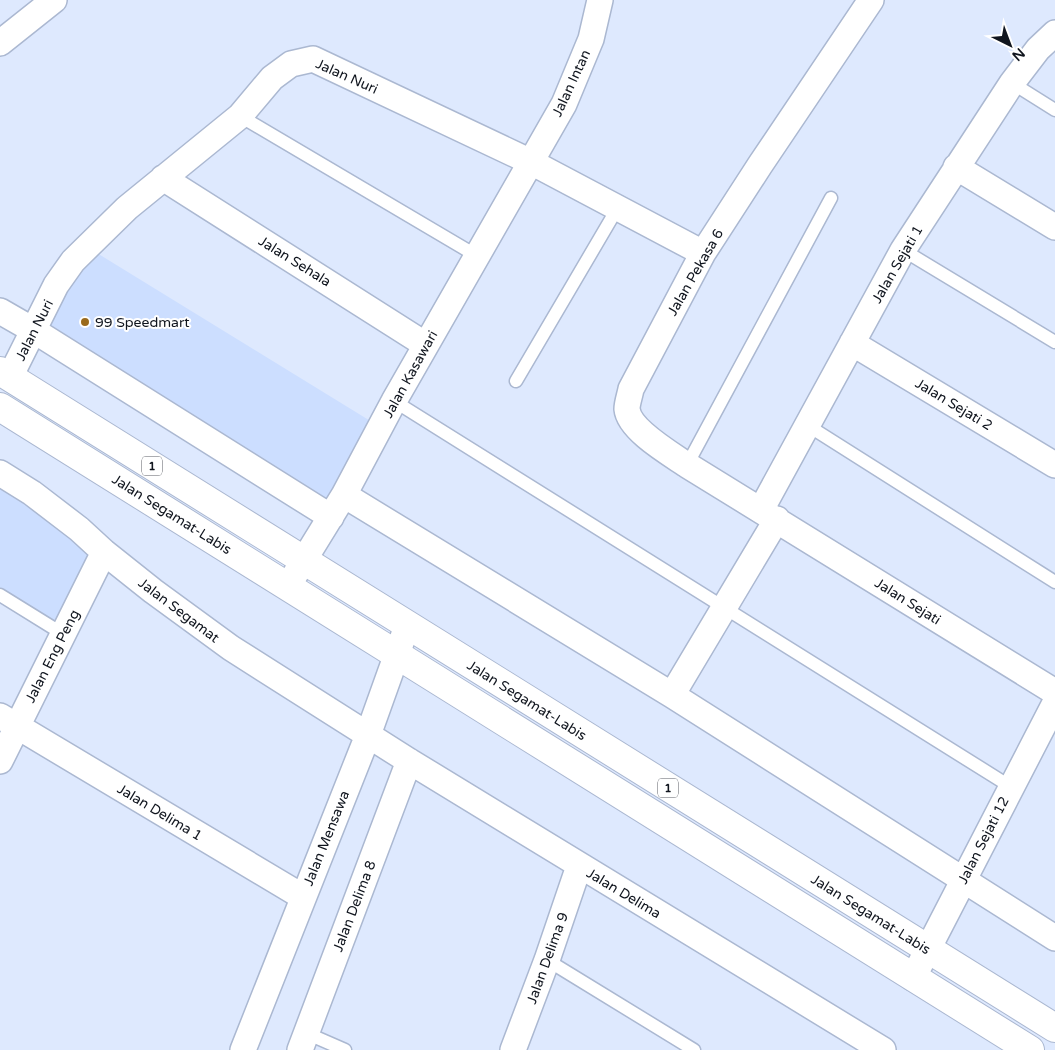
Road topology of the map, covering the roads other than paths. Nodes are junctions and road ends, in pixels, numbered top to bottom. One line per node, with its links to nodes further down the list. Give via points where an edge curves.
1 (54, 0): 5 (street)
2 (600, 0): 9 (street, Jalan Intan, via 591,39 564,104)
3 (871, 0): 16 (street, Jalan Pekasa 6)
4 (1055, 33): 6 (street, Jalan Sejati 1)
5 (0, 43)
6 (1012, 83): 7 (lane); 10 (street, Jalan Sejati 1)
7 (1055, 110)
8 (240, 116): 9 (street, Jalan Nuri, via 272,78 291,64 313,59); 11 (street, Jalan Nuri); 17 (lane)
9 (531, 162): 13 (street, Jalan Nuri); 17 (street, Jalan Kasawari)
10 (956, 167): 14 (street); 15 (street, Jalan Sejati 1)
11 (163, 178): 19 (street, Jalan Nuri, via 73,260); 22 (street, Jalan Sehala)
12 (831, 198): 28 (lane)
13 (617, 209): 16 (street, Jalan Nuri); 24 (lane)
14 (1055, 227)
15 (903, 250): 20 (lane); 21 (street, Jalan Sejati 1)
16 (703, 254): 28 (street, Jalan Pekasa 6, via 631,389 627,409 634,424)
17 (477, 256): 22 (street, Jalan Kasawari)
18 (0, 311): 19 (street)
19 (33, 330): 23 (street, Jalan Nuri); 33 (street)
20 (1055, 342)
21 (852, 343): 27 (street, Jalan Sejati 1); 29 (street, Jalan Sejati 2)
22 (426, 345): 25 (street, Jalan Kasawari)
23 (5, 374): 35 (highway, Jalan Segamat-Labis / 1)
24 (516, 381)
25 (394, 402): 31 (street, Jalan Kasawari); 39 (lane)
26 (0, 407): 37 (highway, Jalan Segamat-Labis / 1)
27 (807, 425): 32 (street, Jalan Sejati 1); 36 (lane)
28 (687, 465): 32 (street, Jalan Pekasa 6)
29 (1055, 465)
30 (0, 474): 34 (street, Jalan Segamat, via 40,499)
31 (344, 494): 33 (street, Jalan Kasawari); 44 (street)
32 (769, 515): 39 (street, Jalan Sejati 1); 43 (street, Jalan Sejati)
33 (331, 517): 35 (street, Jalan Kasawari)
34 (104, 552): 41 (street, Jalan Eng Peng); 47 (street, Jalan Segamat, via 231,648)
35 (303, 560): 37 (street, Jalan Kasawari); 40 (highway, Jalan Segamat-Labis / 1)
36 (1055, 582)
37 (288, 586): 42 (highway, Jalan Segamat-Labis / 1)
38 (0, 594): 41 (lane)
39 (724, 607): 44 (street, Jalan Sejati 1); 50 (lane)
40 (408, 626): 42 (street, Jalan Mensawa); 55 (highway, Jalan Segamat-Labis / 1)
41 (62, 634): 46 (street, Jalan Eng Peng)
42 (398, 654): 47 (street, Jalan Mensawa); 57 (highway, Jalan Segamat-Labis / 1)
43 (1055, 692)
44 (672, 695): 52 (street)
45 (1055, 703): 50 (street, Jalan Sejati 12)
46 (8, 721): 48 (street, Jalan Eng Peng); 53 (street, Jalan Delima 1)
47 (368, 734): 49 (street, Jalan Delima); 53 (street, Jalan Mensawa)
48 (0, 761)
49 (409, 761): 51 (street, Jalan Delima); 59 (street, Jalan Delima 8)
50 (1011, 787): 52 (street, Jalan Sejati 12)
51 (579, 866): 56 (street, Jalan Delima 9); 64 (street, Jalan Delima)
52 (962, 879): 54 (street); 55 (street, Jalan Sejati 12)
53 (303, 897): 60 (street, Jalan Mensawa)
54 (1055, 938)
55 (928, 949): 57 (street, Jalan Sejati 12); 58 (highway, Jalan Segamat-Labis / 1)
56 (547, 960): 62 (street, Jalan Delima 9); 63 (lane)
57 (913, 978): 65 (highway, Jalan Segamat-Labis / 1)
58 (1055, 1028)
59 (303, 1041): 61 (lane)
60 (244, 1050)
61 (345, 1050)
62 (513, 1050)
63 (694, 1050)
64 (883, 1050)
65 (1030, 1050)

